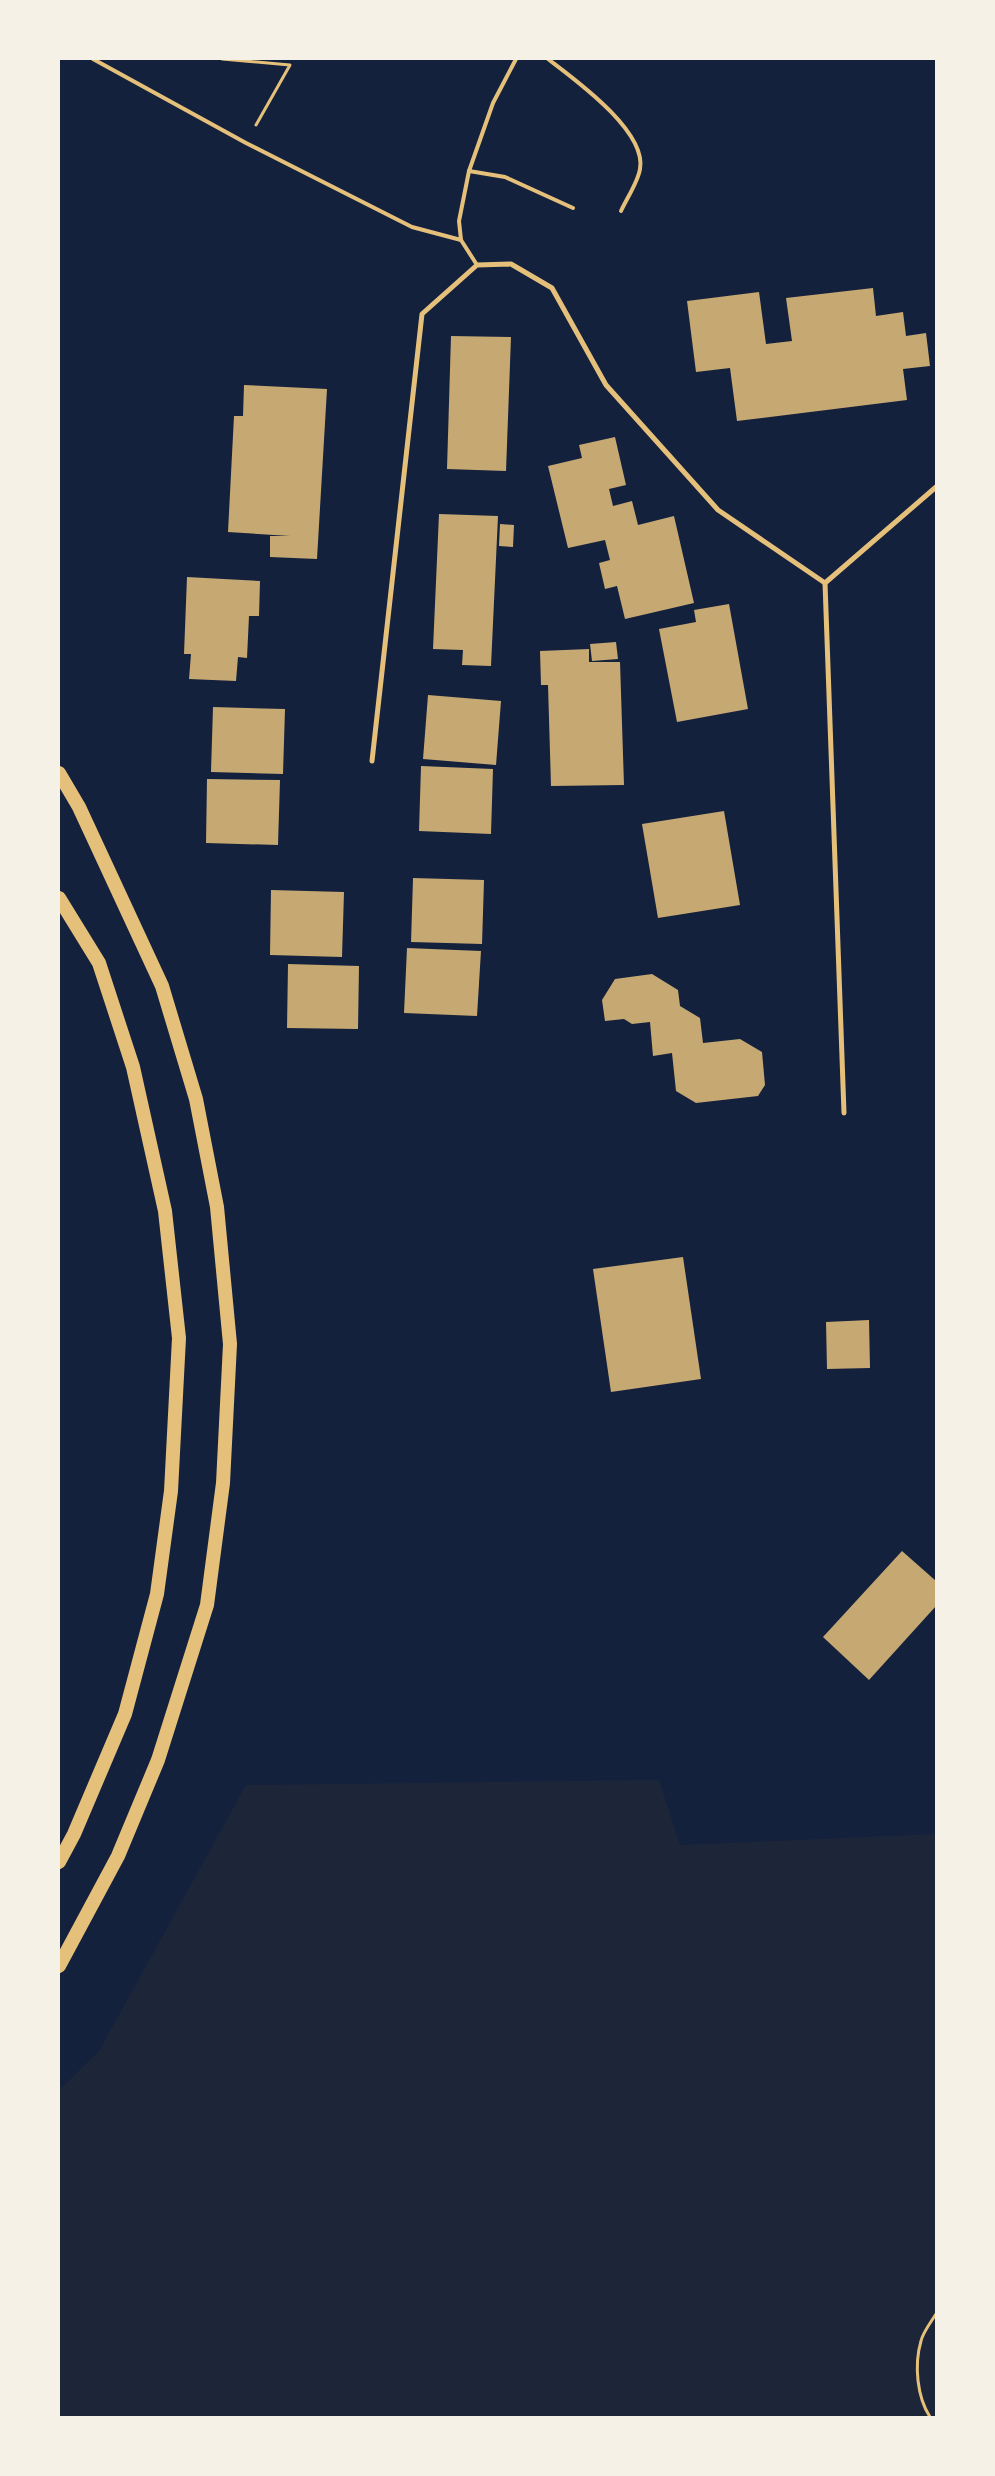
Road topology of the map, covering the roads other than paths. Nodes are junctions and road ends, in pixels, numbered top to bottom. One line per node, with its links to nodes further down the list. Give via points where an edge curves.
1 (93, 59): 7 (lane, via 246,143 412,227)
2 (516, 59): 4 (lane, via 493,103)
3 (548, 59): 6 (lane, via 594,94 635,140 640,168)
4 (469, 171): 5 (lane, via 505,177); 7 (lane, via 458,221)
5 (573, 208)
6 (621, 211)
7 (461, 240): 8 (lane)
8 (478, 265): 10 (street, via 511,264 552,288 606,385 718,510); 11 (street, via 422,314)
9 (936, 487): 10 (street)
10 (825, 583): 14 (street)
11 (372, 761)
12 (59, 773): 16 (highway, via 79,807 162,986 196,1099 217,1207 230,1344 223,1483 206,1605 154,1769 118,1856)
13 (59, 898): 15 (highway, via 99,963 133,1067 165,1211 179,1338 171,1491 157,1594 125,1714)
14 (844, 1112)
15 (59, 1862)
16 (59, 1966)

